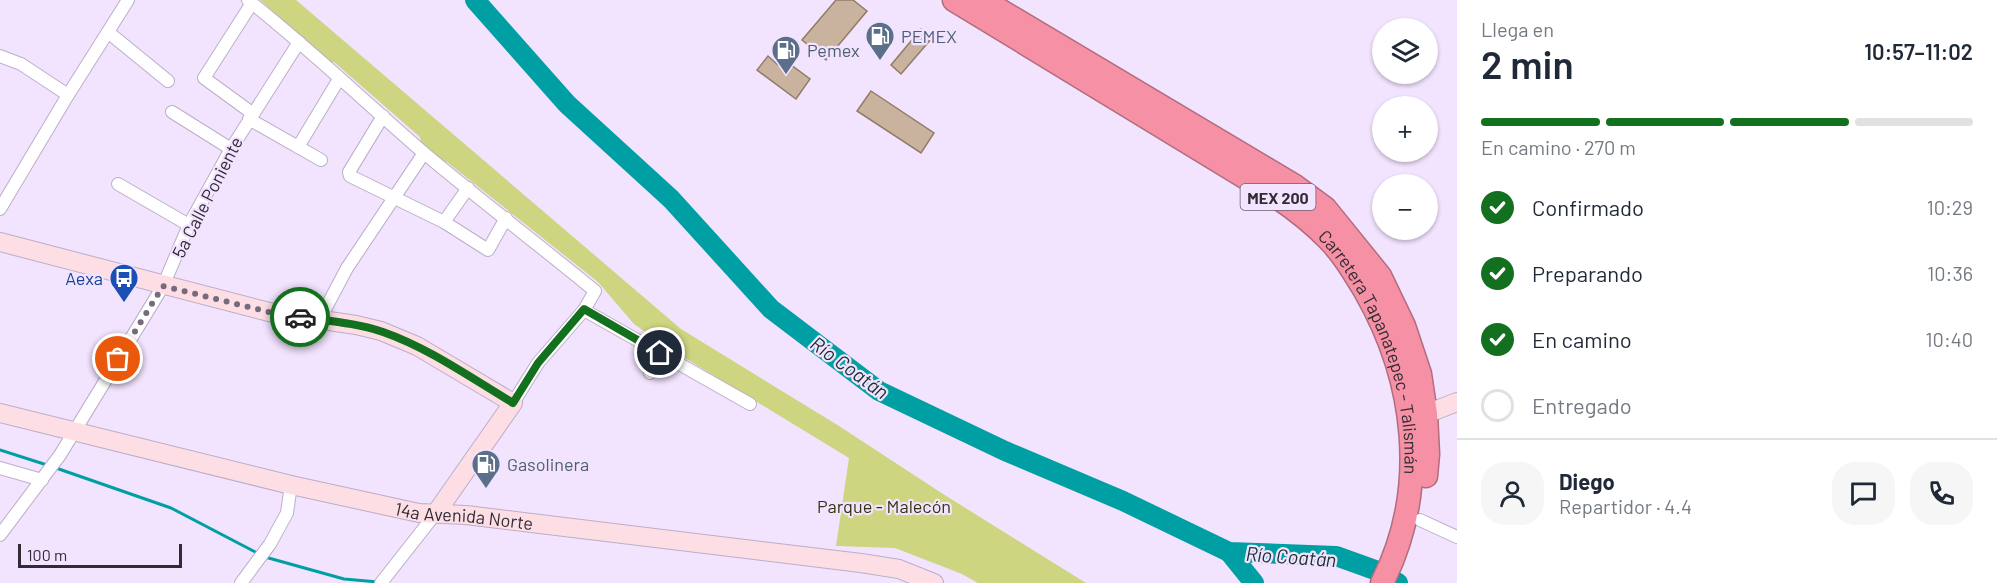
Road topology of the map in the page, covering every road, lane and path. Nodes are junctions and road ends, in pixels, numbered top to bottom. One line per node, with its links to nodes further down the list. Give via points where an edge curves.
1 (128, 0): 5 (street)
2 (954, 0): 35 (highway, Carretera Tapanatepec - Talismán / MEX 200, via 1303,214 1352,268 1388,337)
3 (983, 0): 35 (highway, Carretera Tapanatepec - Talismán / MEX 200, via 1295,186 1325,208 1380,276 1404,326 1420,374)
4 (250, 2): 6 (street); 12 (street, via 204,78)
5 (108, 32): 9 (street); 10 (street)
6 (299, 42): 8 (street); 12 (street, 5a Calle Poniente)
7 (0, 56): 10 (street, via 21,64)
8 (339, 79): 13 (street); 14 (street)
9 (168, 81)
10 (68, 95): 21 (street)
11 (172, 112): 15 (street)
12 (250, 116): 14 (street); 15 (street, 5a Calle Poniente)
13 (384, 116): 16 (street); 20 (street, via 349,172 350,176)
14 (298, 147): 17 (street)
15 (231, 149): 24 (street, 5a Calle Poniente)
16 (424, 153): 19 (street); 20 (street)
17 (321, 160)
18 (118, 184): 24 (street)
19 (468, 188): 22 (street); 23 (street)
20 (394, 196): 23 (street); 28 (street, via 347,268)
21 (0, 209)
22 (506, 218): 23 (street, via 488,250); 27 (street, via 595,291)
23 (444, 222)
24 (189, 225): 26 (street, 5a Calle Poniente)
25 (0, 242): 26 (main road)
26 (163, 286): 28 (main road); 36 (street, 5a Calle Poniente)
27 (584, 309): 29 (street); 32 (street, via 538,363)
28 (320, 320): 32 (main road, via 381,331 408,342)
29 (660, 353): 30 (street); 33 (street)
30 (650, 373)
31 (1457, 402): 35 (main road)
32 (513, 403): 40 (main road)
33 (750, 404)
34 (0, 413): 36 (main road, 14a Avenida Norte)
35 (1418, 415): 43 (highway, Carretera Tapanatepec - Talismán / MEX 200, via 1410,489)
36 (74, 432): 38 (street, 5a Calle Poniente); 39 (main road, 14a Avenida Norte)
37 (0, 468): 38 (street)
38 (45, 476): 44 (street, 5a Calle Poniente)
39 (291, 485): 41 (main road, 14a Avenida Norte, via 419,513); 47 (street, via 287,513)
40 (456, 486): 41 (main road); 42 (main road)
41 (436, 513): 42 (main road, 14a Avenida Norte); 46 (street)
42 (465, 515): 48 (main road, 14a Avenida Norte, via 861,563 898,569)
43 (1413, 529): 45 (street); 49 (highway, Carretera Tapanatepec - Talismán / MEX 200); 50 (highway, Carretera Tapanatepec - Talismán / MEX 200)
44 (0, 536)
45 (1457, 537)
46 (383, 580)
47 (241, 583)
48 (934, 583)
49 (1382, 583)
50 (1396, 583)

